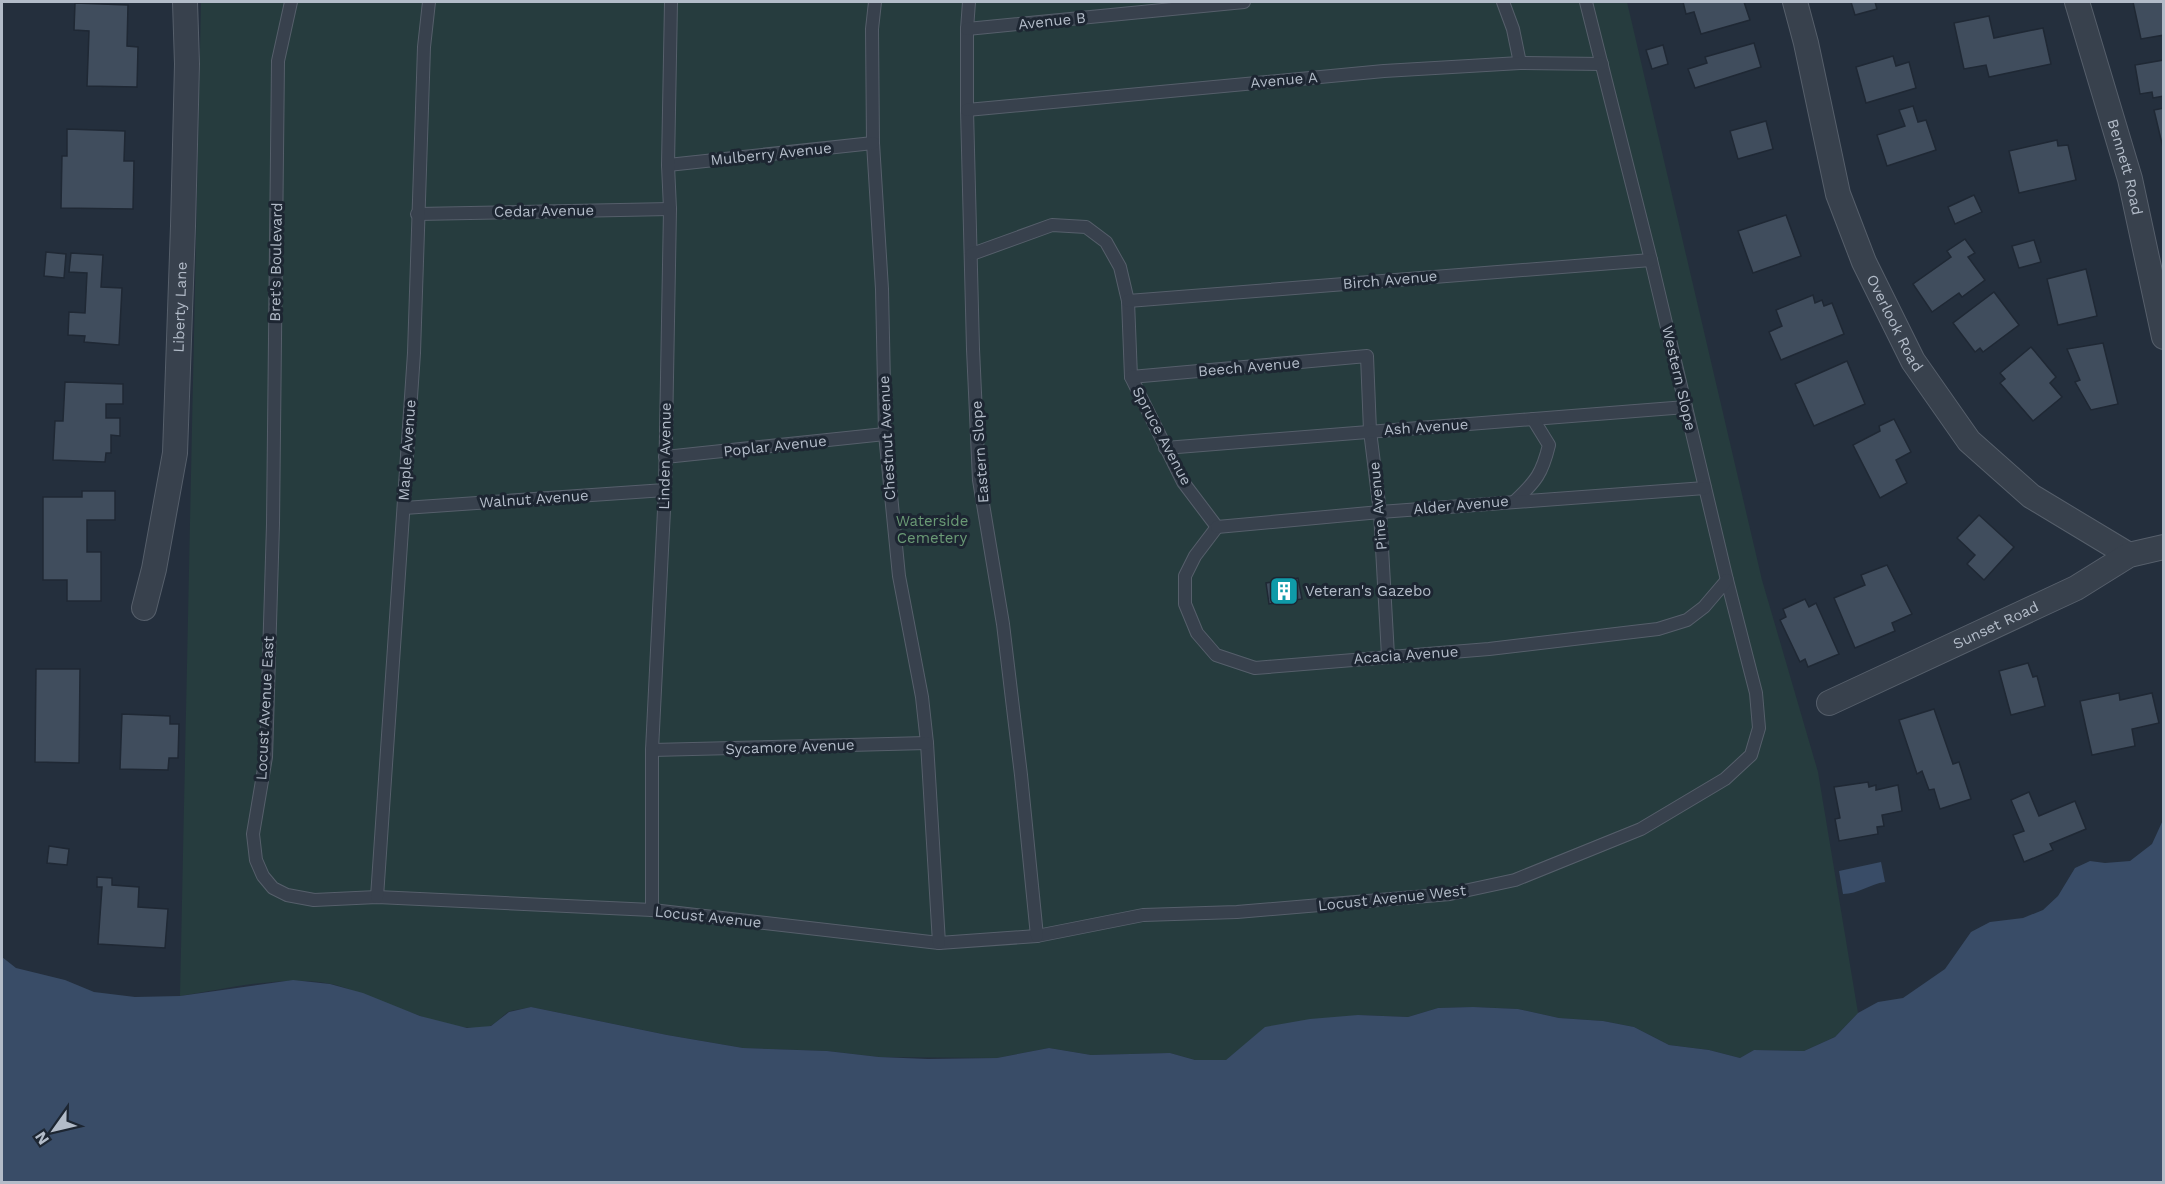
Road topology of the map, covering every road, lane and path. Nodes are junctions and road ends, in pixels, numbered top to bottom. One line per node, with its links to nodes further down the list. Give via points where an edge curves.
1 (185, 2): 42 (street, Liberty Lane, via 175,453)
2 (291, 2): 37 (lane, Bret's Boulevard, via 278,61)
3 (429, 2): 19 (lane, Maple Avenue)
4 (671, 2): 17 (lane, Linden Avenue)
5 (875, 2): 16 (lane, Chestnut Avenue)
6 (969, 2): 12 (lane, Eastern Slope)
7 (1244, 2): 12 (lane, Avenue B)
8 (1503, 2): 13 (lane)
9 (1586, 2): 14 (lane, Western Slope)
10 (1795, 2): 40 (street, Overlook Road, via 1838,194 1864,262 1913,361 1969,441 2031,496)
11 (2078, 2): 23 (street, Bennett Road, via 2130,179)
12 (967, 29): 15 (lane, Eastern Slope)
13 (1520, 63): 14 (lane, Avenue A); 15 (lane, Avenue A, via 1384,71)
14 (1602, 64): 21 (lane, Western Slope)
15 (967, 110): 20 (lane, Eastern Slope)
16 (873, 143): 17 (lane, Mulberry Avenue); 29 (lane, Chestnut Avenue)
17 (668, 165): 18 (lane, Linden Avenue)
18 (670, 209): 19 (lane, Cedar Avenue); 31 (lane, Linden Avenue)
19 (417, 214): 35 (lane, Maple Avenue, via 414,353)
20 (972, 254): 22 (lane, Spruce Avenue, via 1052,225 1086,227 1106,242 1120,267); 50 (lane, Eastern Slope, via 979,480 1005,636)
21 (1651, 260): 22 (lane, Birch Avenue); 26 (lane, Western Slope)
22 (1128, 301): 25 (lane, Spruce Avenue)
23 (2163, 337)
24 (1367, 356): 25 (lane, Beech Avenue); 28 (lane, Pine Avenue)
25 (1131, 377): 30 (lane, Spruce Avenue)
26 (1686, 407): 27 (lane, Ash Avenue); 32 (lane, Western Slope)
27 (1533, 419): 28 (lane, Ash Avenue); 34 (lane, via 1549,445 1535,483)
28 (1370, 431): 30 (lane, Ash Avenue); 36 (lane, Pine Avenue)
29 (885, 434): 31 (lane, Poplar Avenue); 45 (lane, Chestnut Avenue, via 899,576)
30 (1165, 448): 38 (lane, Spruce Avenue, via 1183,482)
31 (665, 457): 33 (lane, Linden Avenue)
32 (1705, 488): 34 (lane, Alder Avenue); 41 (lane, Western Slope)
33 (665, 490): 35 (lane, Walnut Avenue); 46 (lane, Linden Avenue)
34 (1515, 501): 36 (lane, Alder Avenue)
35 (404, 508): 48 (lane, Maple Avenue)
36 (1380, 512): 38 (lane, Alder Avenue); 43 (lane, Pine Avenue)
37 (273, 524): 48 (lane, Locust Avenue East, via 266,757 253,834 256,860 273,888 287,895 314,900)
38 (1217, 527): 43 (lane, Acacia Avenue, via 1185,576 1185,604 1197,633 1216,655 1255,668)
39 (2163, 548): 40 (street, Sunset Road)
40 (2129, 555): 44 (street, Sunset Road, via 2076,588)
41 (1727, 580): 43 (lane, Acacia Avenue, via 1704,608 1687,620 1658,629 1489,649); 47 (lane, Western Slope, via 1756,693 1759,728)
42 (144, 608)
43 (1388, 656)
44 (1829, 703)
45 (927, 743): 46 (lane, Sycamore Avenue); 51 (lane, Chestnut Avenue)
46 (652, 750): 49 (lane, Linden Avenue)
47 (1751, 755): 50 (lane, Locust Avenue West, via 1725,779 1641,829 1515,880 1450,894 1237,912 1143,915)
48 (377, 897): 49 (lane, Locust Avenue)
49 (652, 910): 51 (lane, Locust Avenue)
50 (1037, 936): 51 (lane, Locust Avenue)
51 (939, 943)

